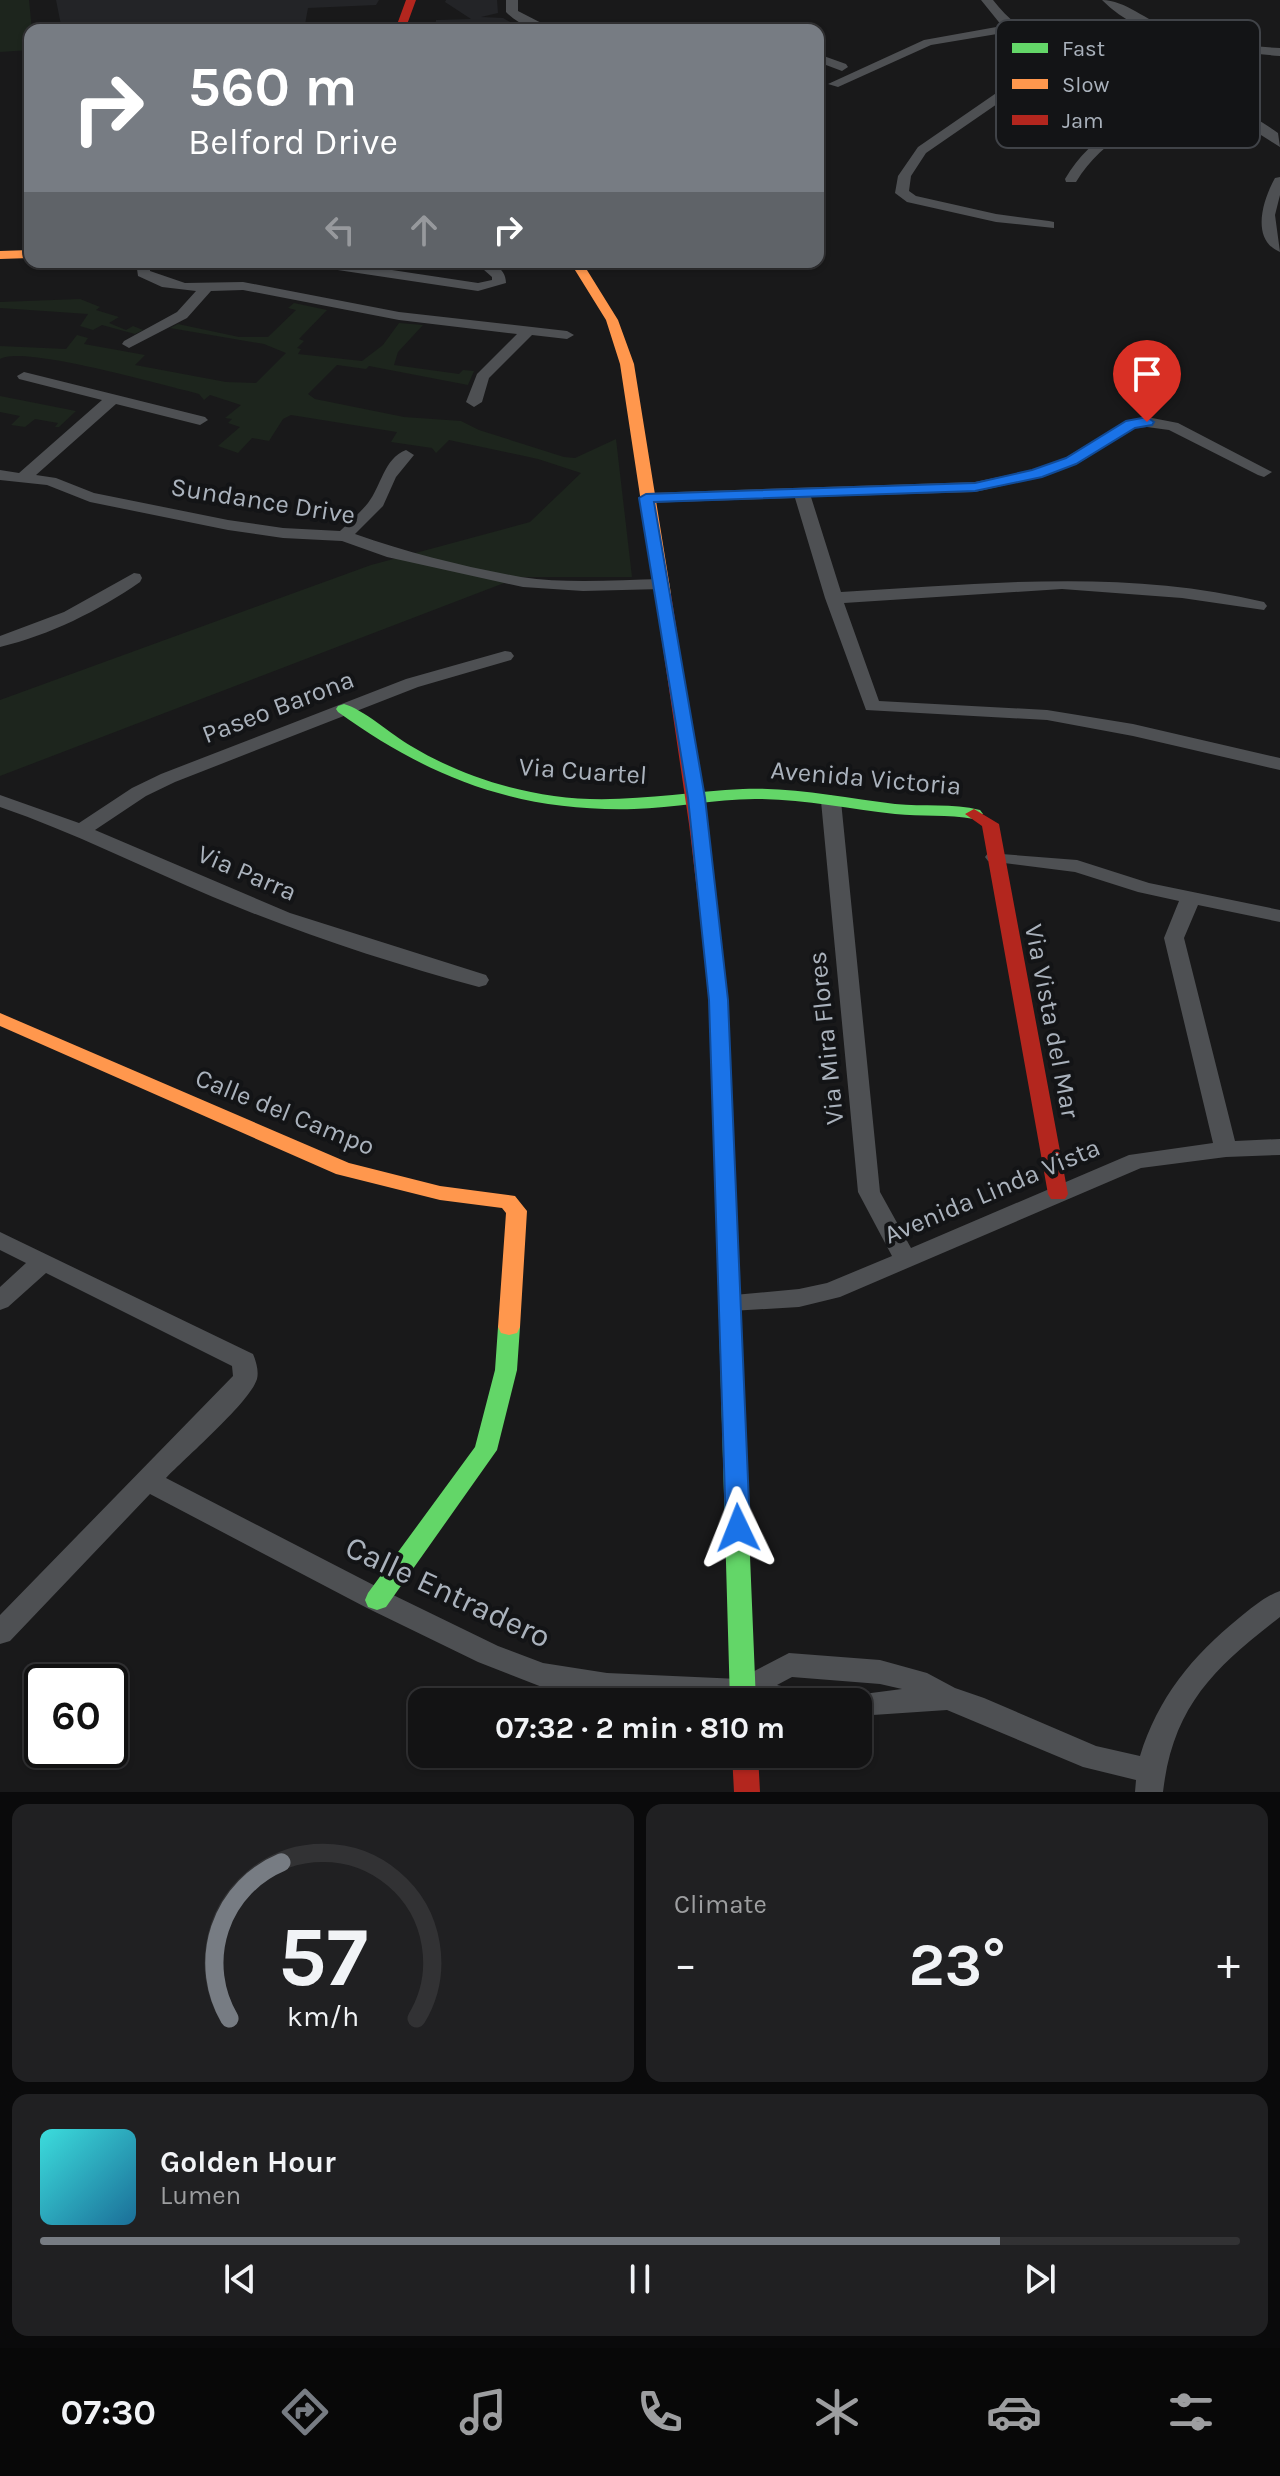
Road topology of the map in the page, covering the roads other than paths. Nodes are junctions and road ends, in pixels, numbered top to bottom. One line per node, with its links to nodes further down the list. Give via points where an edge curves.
1 (411, 0): 7 (main road)
2 (512, 0): 8 (street, via 512,12)
3 (987, 0): 5 (street)
4 (1108, 0): 6 (street)
5 (1003, 20)
6 (1141, 20)
7 (402, 24)
8 (533, 24)
9 (996, 30): 14 (street, via 928,42)
10 (1260, 50): 11 (street)
11 (1280, 52)
12 (824, 60): 13 (street)
13 (842, 67)
14 (834, 84)
15 (996, 99): 23 (street, via 922,150 902,193 996,218)
16 (1260, 128): 18 (street)
17 (1260, 139): 20 (street)
18 (1280, 143)
19 (1097, 148): 21 (street, via 1082,159)
20 (1280, 151)
21 (1071, 179)
22 (1280, 181): 24 (street, via 1270,197 1267,226)
23 (1049, 225)
24 (1280, 248)
25 (24, 254): 26 (main road)
26 (0, 255)
27 (143, 268): 31 (street, via 154,279)
28 (363, 268): 29 (street, via 486,288 499,283)
29 (489, 268)
30 (580, 268): 44 (main road, via 620,340 635,399)
31 (206, 287): 32 (street, via 243,286 365,311); 34 (street, via 186,314)
32 (527, 332): 33 (street); 37 (street, via 482,377)
33 (567, 335)
34 (129, 344)
35 (24, 376): 36 (street)
36 (115, 397): 38 (street); 42 (street)
37 (474, 402)
38 (200, 420)
39 (406, 455): 45 (street, via 377,503)
40 (1264, 472): 43 (street, via 1173,426 1147,422 1131,424 1071,461 975,487)
41 (0, 475): 42 (street, Sundance Drive)
42 (25, 476): 45 (street, Sundance Drive, via 90,497 228,525)
43 (801, 492): 44 (street); 48 (street)
44 (646, 498): 47 (main road)
45 (344, 536): 47 (street, Sundance Drive, via 393,553 523,582)
46 (134, 578): 50 (street, via 73,616)
47 (662, 584): 54 (main road)
48 (834, 598): 49 (street, via 1062,584 1182,593); 53 (street, via 872,706 1047,715)
49 (1258, 606)
50 (0, 642)
51 (505, 656): 52 (street, Paseo Barona)
52 (344, 709): 54 (main road, Via Cuartel, via 411,758 503,792 589,803); 57 (street, Paseo Barona, via 168,778)
53 (1280, 764)
54 (696, 798): 56 (main road, Avenida Victoria, via 772,794); 70 (main road, via 719,1000)
55 (0, 801): 57 (street, Via Parra)
56 (831, 801): 58 (main road, Avenida Victoria, via 982,815 990,824); 67 (street, Via Mira Flores, via 869,1192)
57 (81, 831): 61 (street, Via Parra, via 359,947)
58 (995, 857): 59 (street, via 1077,866); 65 (main road, Via Vista del Mar)
59 (1190, 899): 60 (street); 64 (street, via 1174,938)
60 (1280, 916)
61 (479, 980)
62 (0, 1019): 72 (main road, Calle del Campo, via 343,1169 440,1193 508,1201 517,1211 506,1370 486,1450)
63 (1280, 1147): 64 (street, Avenida Linda Vista)
64 (1226, 1149): 65 (street, Avenida Linda Vista, via 1137,1161)
65 (1058, 1194): 67 (street, Avenida Linda Vista)
66 (0, 1240): 68 (street)
67 (906, 1260): 70 (street, Avenida Linda Vista, via 832,1291)
68 (43, 1262): 69 (street); 71 (street, via 244,1361 245,1378 232,1396)
69 (0, 1301)
70 (731, 1302): 77 (main road)
71 (147, 1480): 72 (street, Calle Entradero); 74 (street)
72 (377, 1600): 76 (street, Calle Entradero, via 542,1675)
73 (1280, 1602): 83 (street, via 1223,1645 1171,1707)
74 (0, 1633)
75 (880, 1672): 78 (street, via 789,1665); 79 (street); 80 (street, via 917,1681)
76 (644, 1688)
77 (742, 1688)
78 (754, 1688)
79 (872, 1693)
80 (947, 1698): 81 (street); 83 (street)
81 (872, 1704)
82 (746, 1768): 84 (main road)
83 (1150, 1781)
84 (747, 1792)

